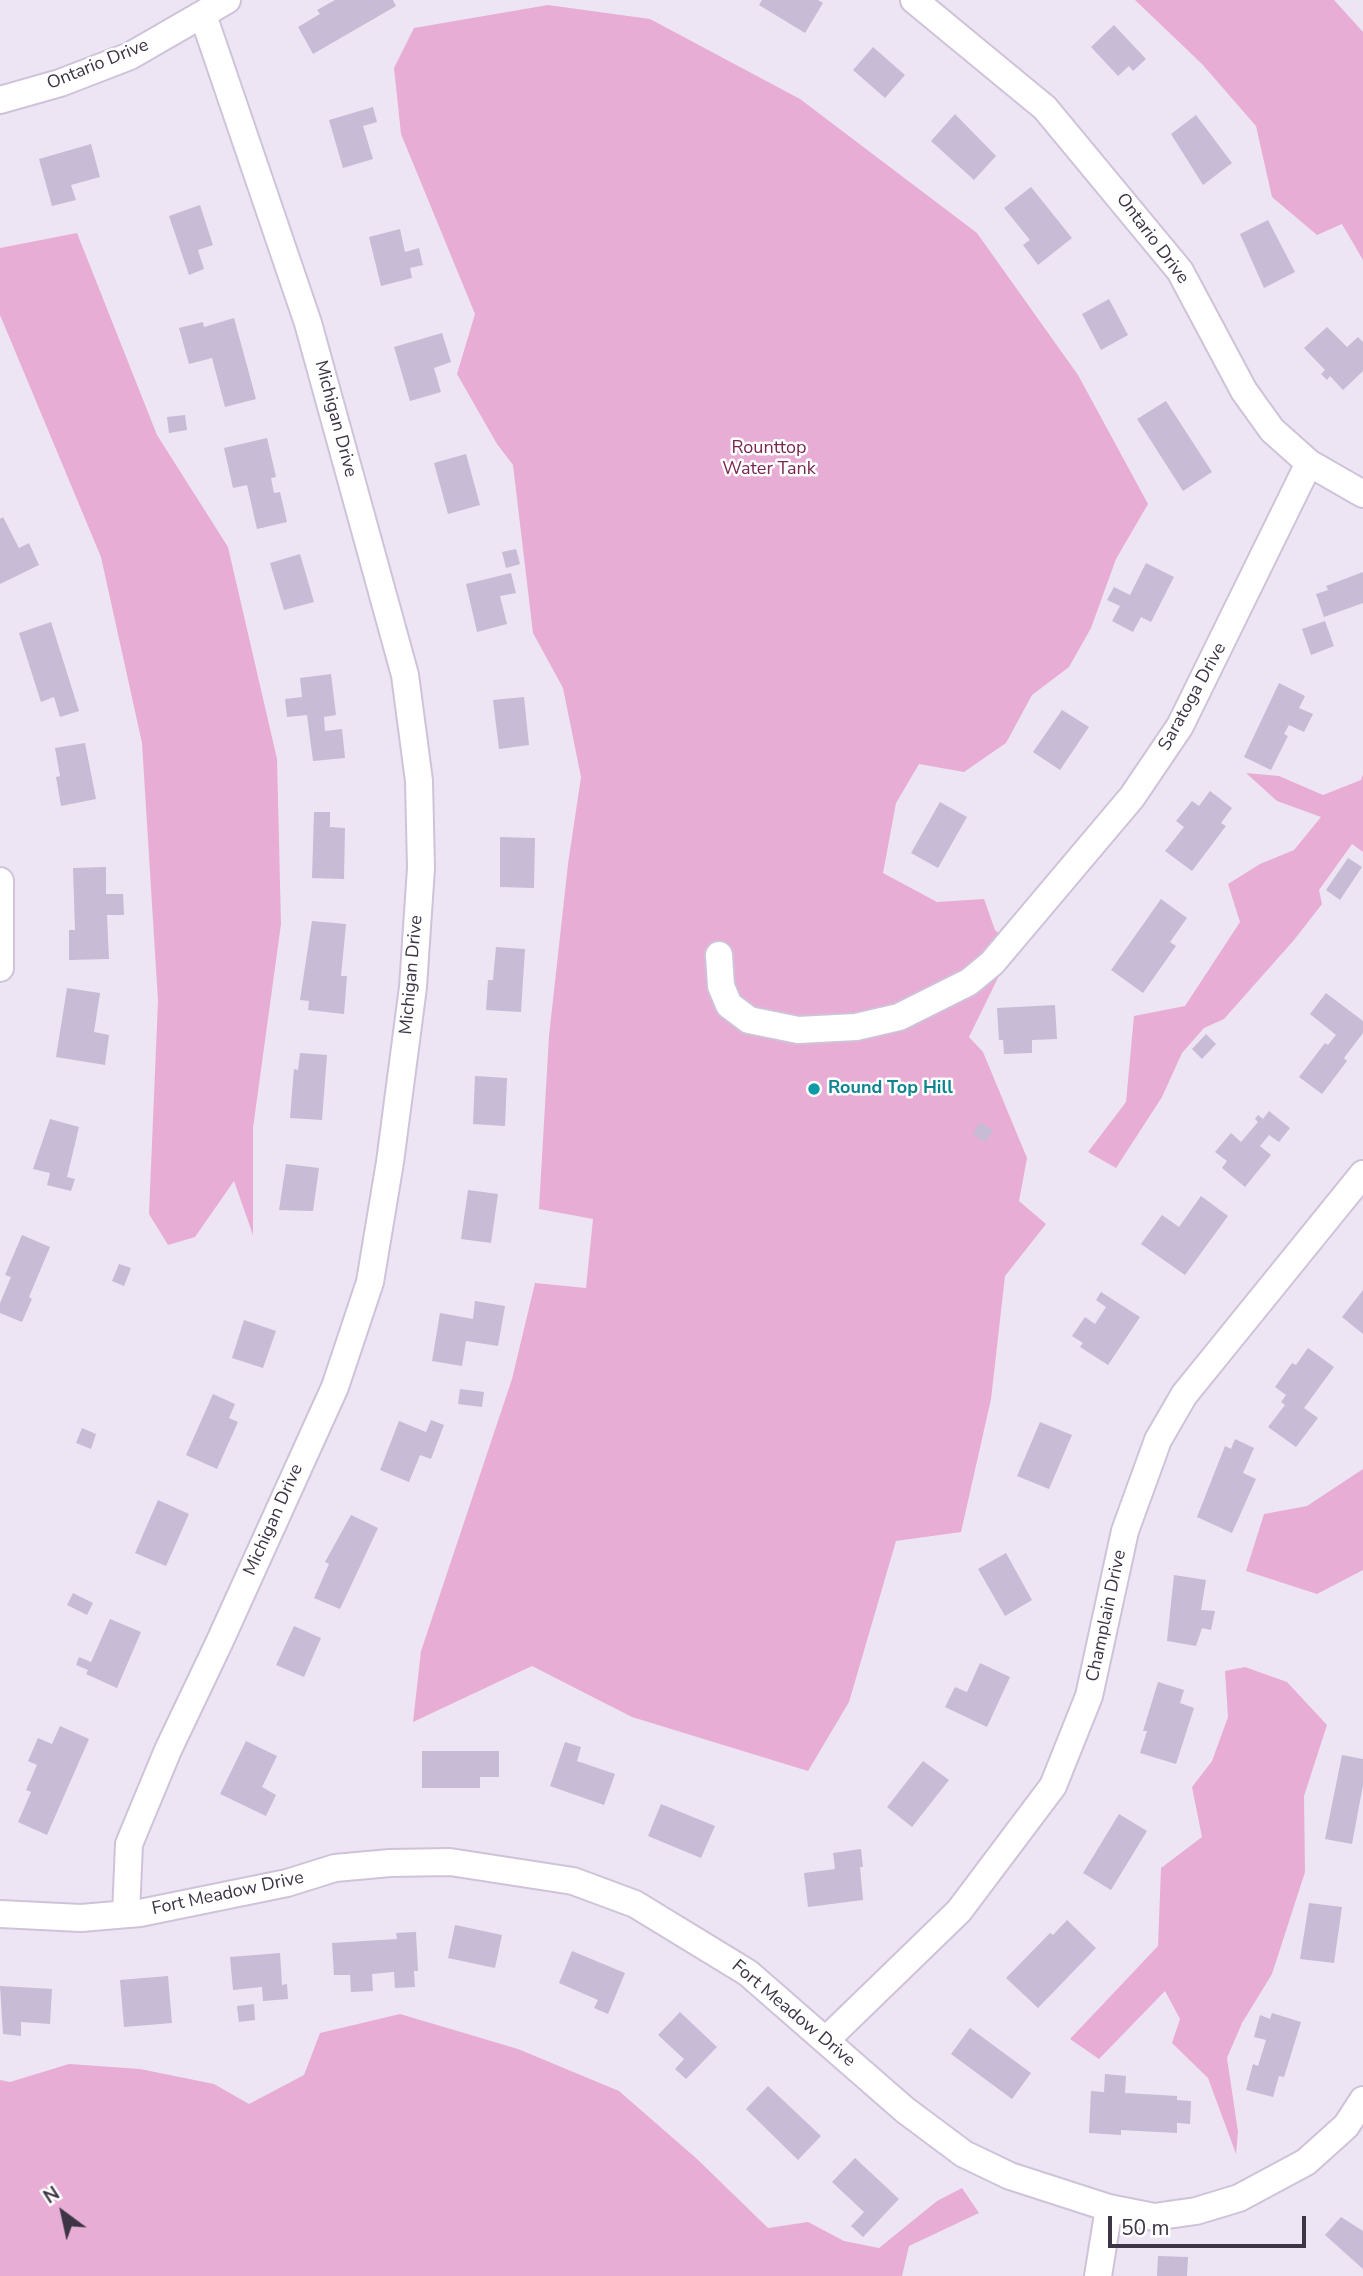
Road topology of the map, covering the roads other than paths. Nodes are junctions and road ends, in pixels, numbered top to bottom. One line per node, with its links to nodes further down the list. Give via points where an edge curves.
1 (227, 0): 3 (street, Ontario Drive)
2 (914, 0): 5 (street, Ontario Drive, via 1045,108 1069,136 1180,271 1244,391 1272,430)
3 (203, 15): 4 (street, Ontario Drive, via 130,56); 12 (street, Michigan Drive, via 308,323 405,675 419,780 421,868 413,987 370,1282 335,1387 128,1844)
4 (0, 100)
5 (1309, 463): 6 (street, Ontario Drive); 8 (street, Saratoga Drive, via 1181,726 1132,797 992,963 969,982 900,1017 856,1027 798,1030 749,1020 729,1005 721,986)
6 (1363, 494)
7 (0, 881): 9 (street)
8 (719, 955)
9 (0, 968)
10 (1363, 1174): 13 (street, Champlain Drive, via 1184,1395 1158,1440 1125,1531 1089,1696 1053,1786 959,1911)
11 (0, 1914): 12 (street, Fort Meadow Drive, via 80,1918)
12 (126, 1914): 13 (street, Fort Meadow Drive, via 288,1883 335,1868 450,1862 514,1870 573,1881 635,1904 748,1973)
13 (827, 2039): 16 (street, Fort Meadow Drive, via 905,2110 964,2154 1010,2176)
14 (1363, 2100): 15 (street, Fort Meadow Drive)
15 (1355, 2133): 16 (street, Fort Meadow Drive, via 1239,2198 1154,2217)
16 (1109, 2208): 17 (street)
17 (1098, 2276)

